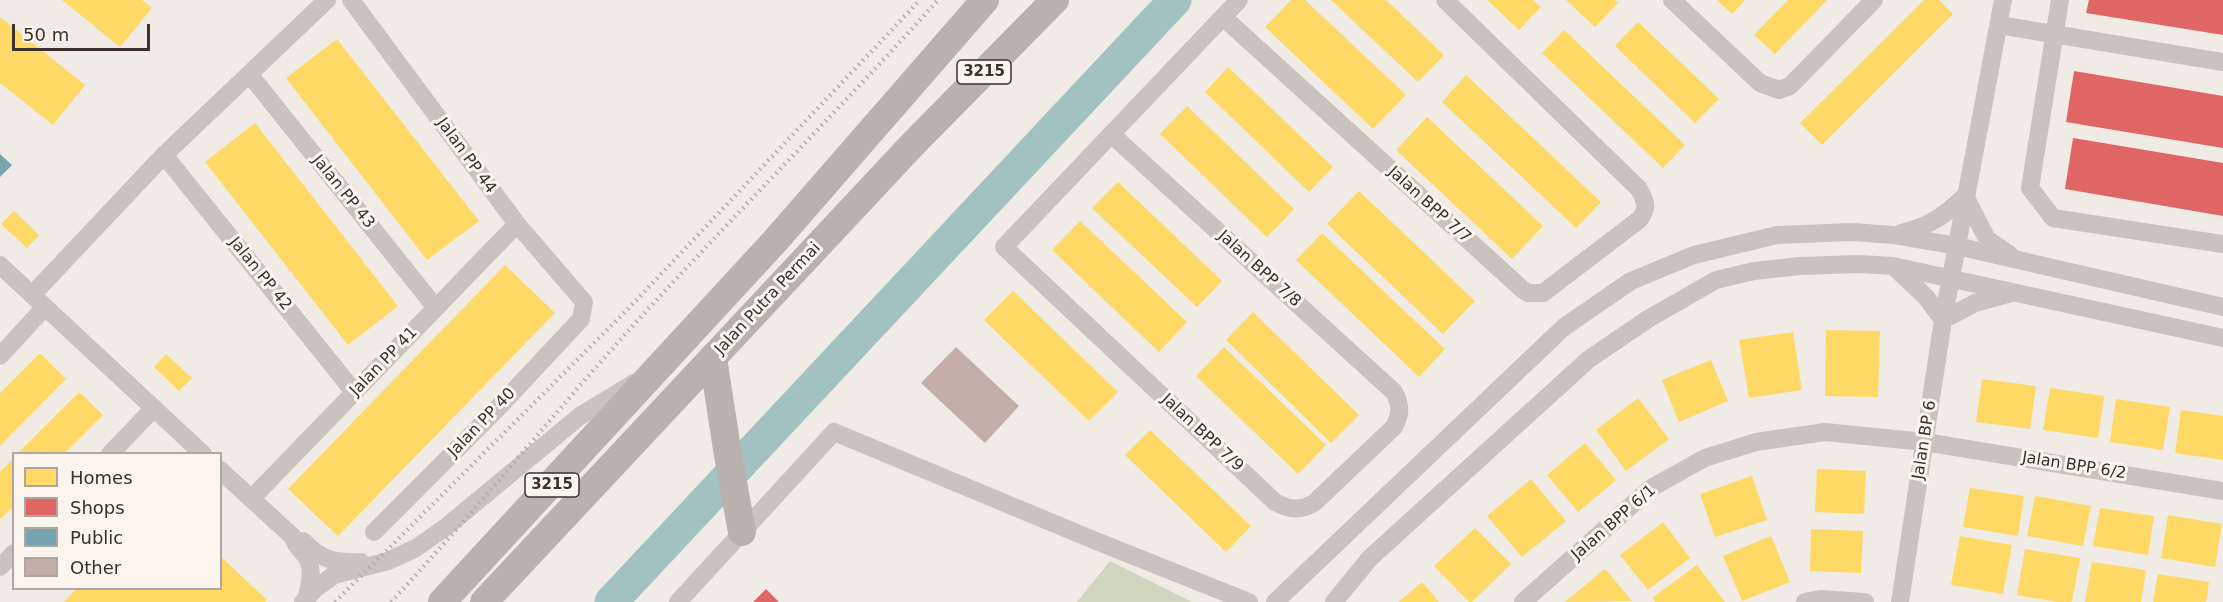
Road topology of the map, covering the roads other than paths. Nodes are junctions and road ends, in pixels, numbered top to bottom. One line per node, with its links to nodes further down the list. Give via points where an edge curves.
1 (327, 0): 15 (street)
2 (351, 0): 19 (street, Jalan PP 44)
3 (985, 0): 36 (main road, Jalan Putra Permai / 3215, via 777,240)
4 (1054, 0): 35 (main road, Jalan Putra Permai / 3215)
5 (1239, 0): 11 (street)
6 (1445, 0): 11 (street, Jalan BPP 7/7, via 1645,199 1646,211 1640,219 1543,293 1528,293)
7 (1672, 0): 8 (street, via 1760,83 1779,90 1790,86)
8 (1874, 0)
9 (2003, 0): 12 (street, Jalan BP 6)
10 (2060, 0): 13 (street)
11 (1222, 17): 16 (street)
12 (1999, 25): 13 (street); 18 (street, Jalan BP 6)
13 (2054, 34): 14 (street); 21 (street, via 2030,188 2054,218)
14 (2223, 62)
15 (250, 75): 17 (street); 30 (street, Jalan PP 43)
16 (1111, 134): 39 (street, Jalan BPP 7/8, via 1394,392); 39 (street, Jalan BPP 7/9, via 1004,247 1284,507 1300,508 1314,503 1394,427)
17 (164, 155): 28 (street); 37 (street, Jalan PP 42)
18 (1965, 196): 20 (street, via 1924,227); 22 (street, Jalan BP 6); 23 (street, via 1987,239)
19 (517, 224): 30 (street, Jalan PP 41); 31 (street, Jalan PP 44, via 581,297)
20 (1893, 235): 22 (street); 57 (street, via 1777,235 1695,255 1631,282 1564,327)
21 (2223, 244)
22 (1956, 246): 23 (street); 26 (street, Jalan BP 6)
23 (2022, 262): 29 (street)
24 (0, 265): 28 (street)
25 (1893, 266): 26 (street); 32 (street, via 1926,297); 58 (street, via 1800,266 1754,271 1716,280 1648,320 1580,368 1371,558)
26 (1951, 279): 27 (street); 32 (street, Jalan BP 6)
27 (2014, 292): 32 (street, via 1975,303); 33 (street)
28 (39, 301): 34 (street); 38 (street)
29 (2223, 307)
30 (436, 308): 37 (street, Jalan PP 41)
31 (584, 308): 47 (street, Jalan PP 40, via 580,319 525,378)
32 (1943, 320): 40 (street, Jalan BP 6)
33 (2223, 338)
34 (0, 356)
35 (713, 358): 46 (main road); 54 (main road, Jalan Putra Permai / 3215)
36 (661, 366): 50 (street, via 580,416 446,527); 53 (main road, Jalan Putra Permai / 3215)
37 (355, 393): 45 (street, Jalan PP 41)
38 (154, 408): 41 (street); 42 (street)
39 (1400, 409)
40 (1925, 442): 44 (street, Jalan BPP 6/2); 59 (street, Jalan BPP 6/1, via 1825,432 1756,442 1705,458 1651,488); 62 (street, Jalan BP 6)
41 (111, 452)
42 (202, 452)
43 (222, 472): 45 (street)
44 (2223, 490)
45 (251, 499): 48 (street)
46 (740, 520): 55 (street); 56 (street, via 834,432)
47 (374, 532)
48 (293, 537): 50 (street, via 325,558); 52 (street, via 309,565)
49 (12, 555): 51 (street)
50 (388, 561): 52 (street, via 334,575)
51 (0, 567)
52 (305, 600)
53 (442, 602)
54 (484, 602)
55 (678, 602)
56 (1249, 602)
57 (1275, 602)
58 (1334, 602)
59 (1523, 602)
60 (1805, 602): 61 (street)
61 (1865, 602)
62 (1900, 602)

